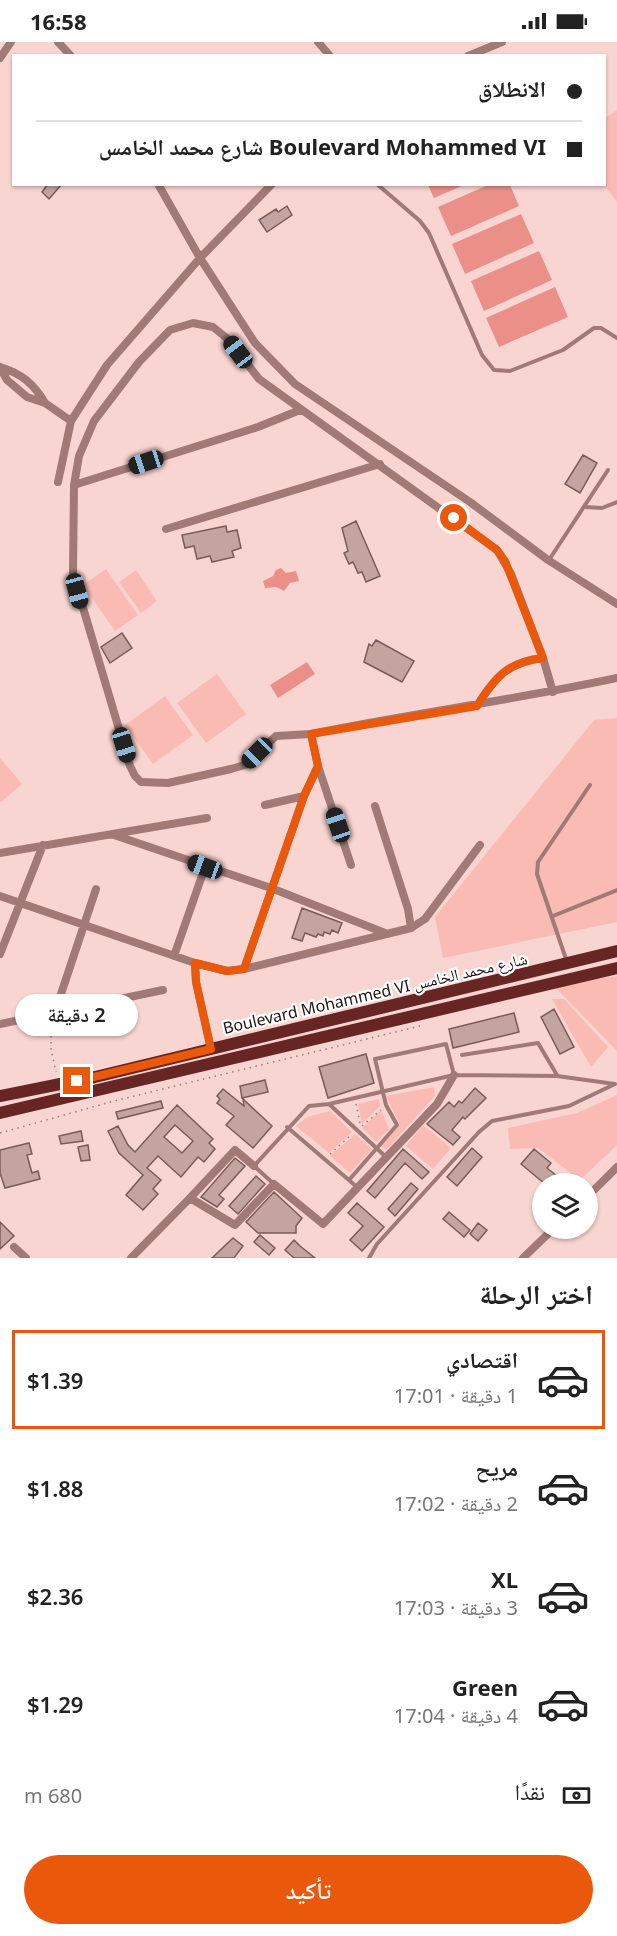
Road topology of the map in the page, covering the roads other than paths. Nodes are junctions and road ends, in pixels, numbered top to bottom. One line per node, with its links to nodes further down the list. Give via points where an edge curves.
1 (11, 42): 8 (street)
2 (58, 42): 5 (street)
3 (318, 42): 6 (street)
4 (496, 43): 7 (street)
5 (69, 54)
6 (328, 54)
7 (472, 54)
8 (0, 58)
9 (159, 186): 12 (street)
10 (270, 186): 12 (street)
11 (378, 186): 13 (lane, via 429,233 482,355 494,370 510,371 563,350 594,328)
12 (200, 258): 16 (street, via 107,365); 24 (street, via 255,343 295,384)
13 (617, 338)
14 (45, 403): 14 (street, via 27,380 0,367 7,380 21,392); 16 (street)
15 (300, 410): 17 (street); 20 (street); 20 (street, via 259,379 229,340 213,327 193,323 170,330 139,362 94,421 79,456)
16 (71, 421): 19 (street)
17 (380, 464): 23 (street); 26 (street, via 497,550 511,574)
18 (608, 470): 22 (lane)
19 (58, 483)
20 (74, 485): 30 (street, via 73,574 135,776 149,784 168,783 231,770 245,765 276,736)
21 (617, 501): 22 (lane, via 602,508)
22 (585, 507): 24 (lane)
23 (166, 529)
24 (549, 560): 25 (street)
25 (617, 604)
26 (543, 658): 28 (street); 29 (street, via 514,664 495,681)
27 (617, 678): 28 (street)
28 (553, 692): 29 (street)
29 (477, 706): 30 (street)
30 (311, 734): 31 (street)
31 (318, 766): 33 (street); 41 (street)
32 (590, 785): 48 (lane, via 538,862 537,874)
33 (304, 796): 34 (street); 43 (street)
34 (265, 805)
35 (375, 806): 50 (street)
36 (207, 818): 37 (street)
37 (114, 835): 39 (street); 42 (street)
38 (480, 845): 50 (street, via 425,919)
39 (43, 846): 40 (street); 47 (street)
40 (0, 853)
41 (351, 865)
42 (205, 867): 43 (street); 54 (street)
43 (271, 888): 51 (street); 58 (street)
44 (96, 889): 49 (street)
45 (617, 890): 48 (lane)
46 (0, 896): 47 (street)
47 (19, 903): 49 (street); 53 (street)
48 (553, 916): 56 (lane)
49 (83, 926): 54 (street); 60 (street)
50 (411, 928): 51 (street)
51 (385, 933): 58 (street)
52 (617, 951): 56 (main road, Boulevard Mohammed VI شارع محمد الخامس)
53 (0, 954)
54 (174, 956): 55 (street)
55 (195, 963): 58 (street, via 227,971); 62 (street)
56 (567, 963): 62 (main road, Boulevard Mohammed VI شارع محمد الخامس)
57 (617, 968): 70 (main road, Boulevard Mohammed VI شارع محمد الخامس)
58 (244, 969)
59 (164, 990): 60 (street)
60 (55, 1012): 61 (street)
61 (0, 1024)
62 (211, 1049): 68 (main road, Boulevard Mohammed VI شارع محمد الخامس)
63 (462, 1055): 65 (lane, via 538,1043)
64 (454, 1075): 65 (lane); 67 (lane); 67 (lane, via 446,1044 375,1059); 73 (street, via 437,1104)
65 (557, 1076): 66 (lane)
66 (616, 1084): 85 (lane, via 569,1107 492,1121 384,1236)
67 (382, 1089): 69 (lane); 72 (lane, via 397,1125)
68 (0, 1095)
69 (329, 1104): 71 (lane, via 309,1106); 72 (lane)
70 (0, 1113)
71 (287, 1127): 74 (lane); 76 (lane)
72 (376, 1147): 73 (lane); 76 (lane)
73 (387, 1157): 79 (street)
74 (254, 1166): 77 (lane); 80 (street, via 234,1149)
75 (617, 1167): 78 (street)
76 (349, 1180): 79 (lane)
77 (274, 1184): 79 (street, via 323,1224); 80 (street, via 235,1225)
78 (598, 1186)
79 (358, 1188)
80 (190, 1198): 84 (street)
81 (543, 1239): 86 (street)
82 (14, 1247): 83 (street)
83 (26, 1258)
84 (131, 1258)
85 (369, 1258)
86 (523, 1258)

